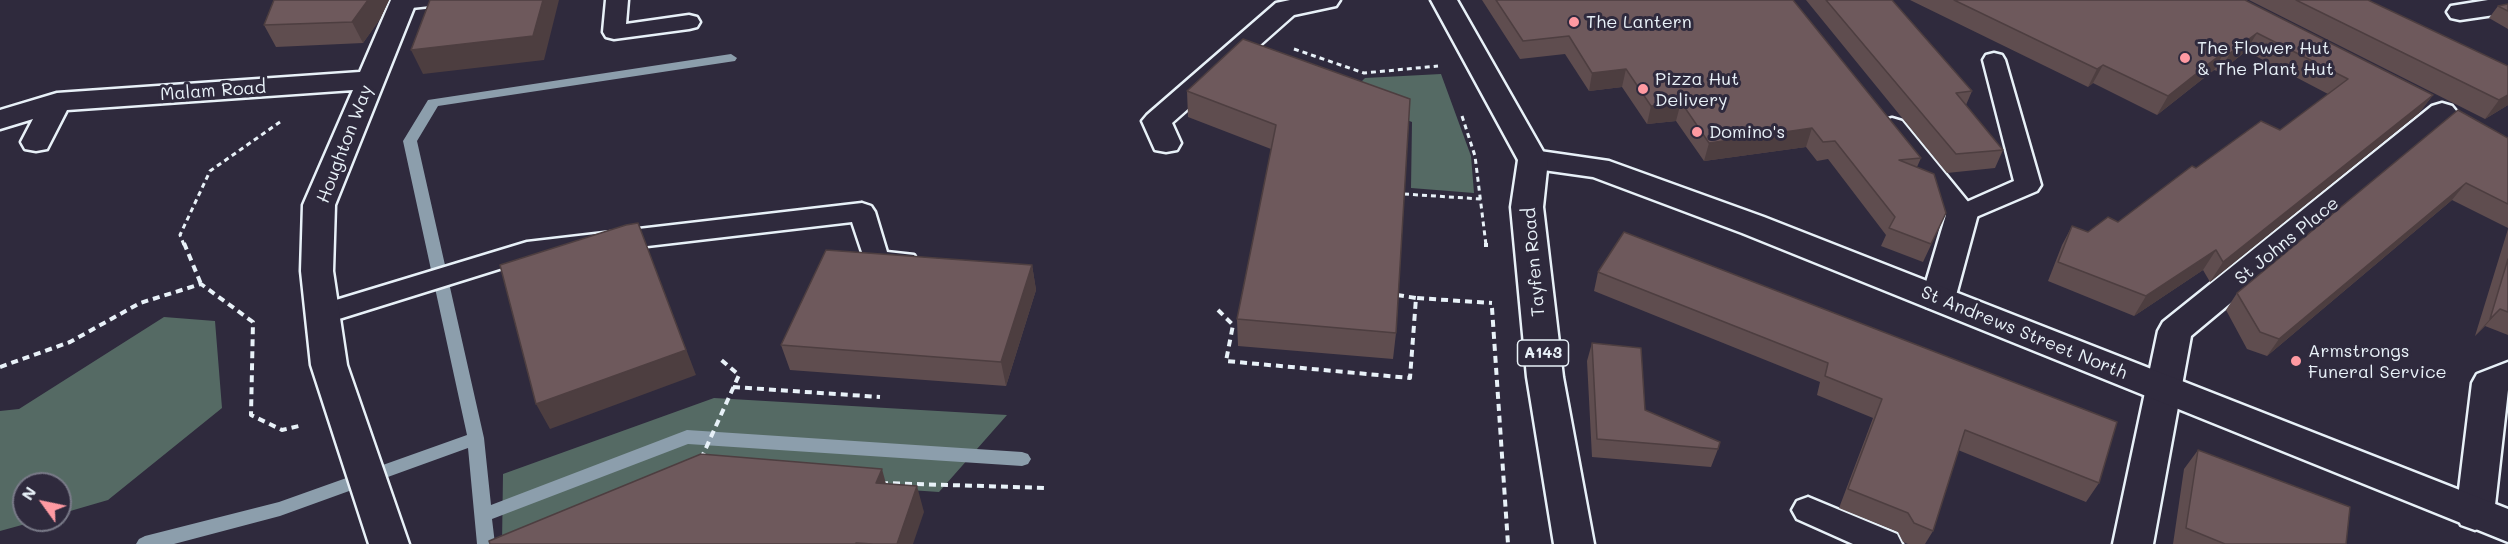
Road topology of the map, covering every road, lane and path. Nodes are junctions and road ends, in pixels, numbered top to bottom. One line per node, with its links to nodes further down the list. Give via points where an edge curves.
1 (617, 0): 7 (lane, via 614,32)
2 (1327, 0): 8 (street, via 1286,9)
3 (1444, 0): 9 (street)
4 (412, 1): 11 (street, Houghton Way)
5 (2508, 5): 6 (street)
6 (2460, 12)
7 (689, 22)
8 (1256, 35): 9 (path, via 1364,73); 19 (street, via 1157,121)
9 (1478, 60): 20 (street)
10 (1994, 60): 23 (lane, via 2028,185)
11 (370, 80): 12 (street, Malam Road); 33 (street, Houghton Way, via 319,205 317,271)
12 (57, 102): 17 (street, Malam Road); 18 (street)
13 (1871, 102): 23 (street)
14 (1459, 105): 22 (path, via 1475,156)
15 (2444, 113): 38 (street, St Johns Place, via 2175,331)
16 (286, 118): 26 (path, via 210,171 180,235)
17 (0, 120)
18 (36, 142)
19 (1166, 143)
20 (1533, 160): 30 (street, St Andrews Street North, via 1598,168); 49 (street, Tayfen Road / A143, via 1527,207 1544,366)
21 (1404, 194): 22 (path)
22 (1480, 199): 24 (path)
23 (1962, 214): 30 (street)
24 (1487, 257)
25 (934, 264): 33 (lane, via 876,260 862,212 527,251)
26 (201, 284): 35 (path, via 140,303 70,342); 40 (path, via 253,322 251,415 282,430)
27 (1491, 292): 31 (path)
28 (1397, 295): 29 (path)
29 (1416, 298): 31 (path); 32 (path, via 1410,378 1226,361 1233,326)
30 (1938, 299): 38 (street, St Andrews Street North)
31 (1492, 303): 48 (path)
32 (1218, 310)
33 (323, 314): 40 (street, Houghton Way, via 329,365)
34 (719, 358): 37 (path, via 739,375)
35 (0, 367)
36 (2508, 375): 45 (street, via 2490,383)
37 (733, 387): 39 (path); 41 (path)
38 (2163, 388): 45 (street, St Andrews Street North); 51 (street, St Johns Place)
39 (880, 397)
40 (347, 416): 46 (street, Houghton Way)
41 (697, 468)
42 (879, 483): 43 (path)
43 (1048, 488)
44 (1808, 510): 47 (lane)
45 (2492, 520)
46 (379, 532)
47 (1848, 536): 50 (lane)
48 (1508, 544)
49 (1574, 544)
50 (1886, 544)
51 (2133, 544)

